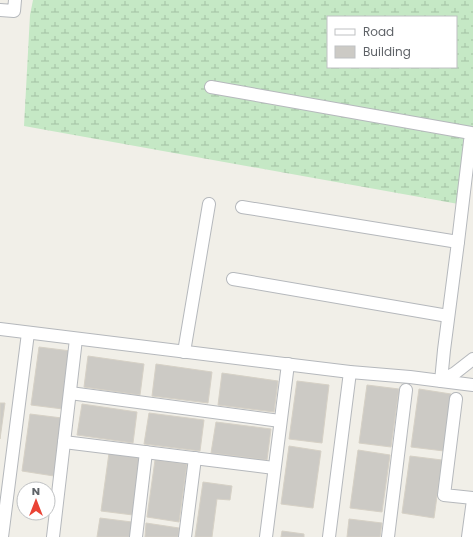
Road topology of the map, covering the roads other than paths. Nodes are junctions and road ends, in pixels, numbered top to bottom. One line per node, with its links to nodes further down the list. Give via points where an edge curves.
1 (15, 0): 2 (street, via 14,11)
2 (0, 10)
3 (211, 87): 6 (street, via 471,133)
4 (209, 204): 12 (street)
5 (242, 207): 6 (street)
6 (458, 242): 8 (street)
7 (233, 278): 8 (street)
8 (448, 316): 16 (street)
9 (0, 329): 10 (street)
10 (28, 333): 11 (street); 27 (street)
11 (76, 339): 12 (street); 19 (street)
12 (184, 352): 14 (street)
13 (473, 359): 16 (street)
14 (288, 364): 15 (street); 21 (street)
15 (350, 372): 16 (street); 32 (street)
16 (441, 381): 17 (street)
17 (473, 385)
18 (406, 390): 33 (street)
19 (70, 393): 21 (street); 22 (street)
20 (456, 399): 26 (street, via 444,495)
21 (280, 421): 25 (street)
22 (64, 442): 23 (street); 28 (street)
23 (146, 452): 24 (street); 29 (street)
24 (195, 458): 25 (street); 30 (street)
25 (274, 468): 31 (street)
26 (473, 499): 34 (street)
27 (2, 537)
28 (53, 537)
29 (136, 537)
30 (185, 537)
31 (266, 537)
32 (328, 537)
33 (388, 537)
34 (468, 537)

